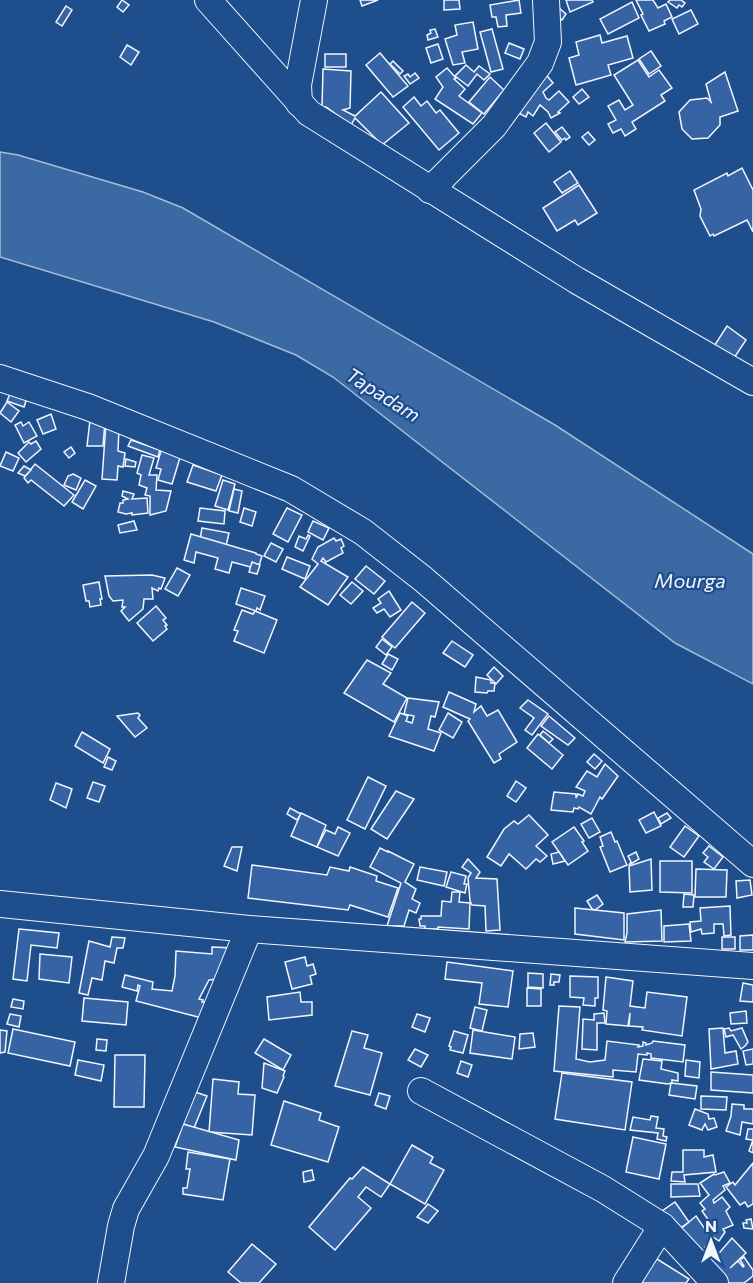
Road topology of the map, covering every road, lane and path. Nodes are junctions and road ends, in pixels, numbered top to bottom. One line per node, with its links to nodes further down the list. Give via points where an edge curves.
1 (208, 0): 4 (street)
2 (314, 0): 4 (street, via 298,85)
3 (546, 0): 5 (street, via 548,42 540,63 494,126)
4 (299, 104): 5 (street)
5 (430, 190): 7 (street)
6 (0, 378): 8 (street, via 88,407 291,489 363,532 432,586)
7 (753, 382)
8 (753, 864)
9 (0, 904): 10 (street)
10 (249, 929): 11 (street); 14 (street, via 156,1156 126,1209)
11 (753, 966)
12 (421, 1091): 13 (street, via 603,1189)
13 (662, 1226): 15 (street); 16 (street)
14 (111, 1283)
15 (626, 1283)
16 (715, 1283)

